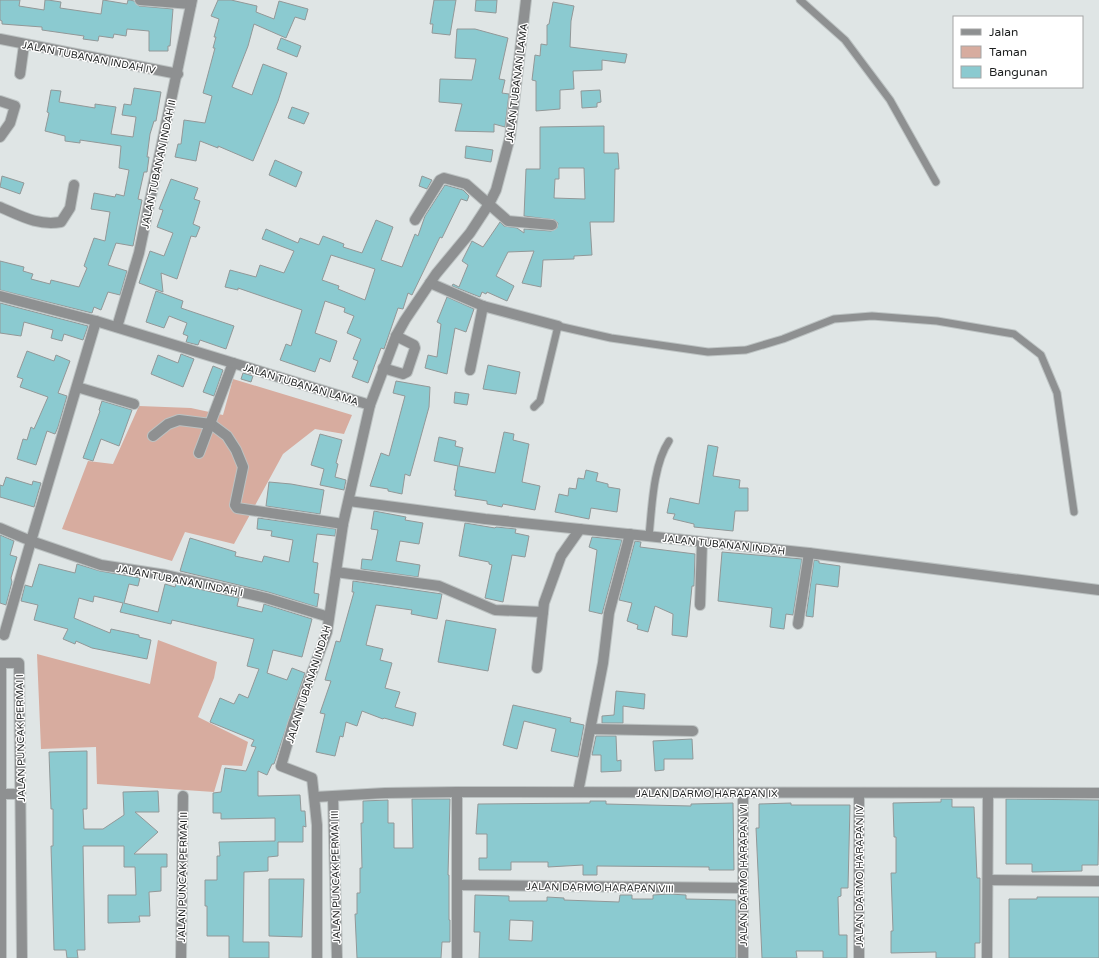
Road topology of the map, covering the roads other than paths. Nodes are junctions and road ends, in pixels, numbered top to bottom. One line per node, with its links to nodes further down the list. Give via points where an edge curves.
1 (140, 0): 4 (street)
2 (526, 0): 13 (street, JALAN TUBANAN LAMA, via 510,137 496,190)
3 (800, 0): 11 (lane, via 845,40 890,100)
4 (192, 2): 8 (street, JALAN TUBANAN INDAH II)
5 (0, 39): 6 (street, JALAN TUBANAN INDAH IV)
6 (24, 45): 7 (street); 8 (street, JALAN TUBANAN INDAH IV)
7 (20, 74)
8 (178, 74): 22 (street, JALAN TUBANAN INDAH II, via 140,253)
9 (0, 101): 10 (street, via 15,106 10,123)
10 (0, 137)
11 (936, 182)
12 (74, 185): 14 (street, via 70,208 61,222 36,223)
13 (489, 204): 15 (street, via 466,184 444,178 440,180); 16 (street, via 511,222); 17 (street, JALAN TUBANAN LAMA, via 470,233)
14 (0, 207)
15 (415, 220)
16 (552, 225)
17 (430, 283): 19 (street); 23 (street, JALAN TUBANAN LAMA)
18 (0, 296): 20 (street)
19 (484, 306): 21 (street); 26 (street)
20 (96, 321): 22 (street, JALAN TUBANAN LAMA); 27 (street)
21 (558, 326): 30 (lane, via 540,401); 36 (lane, via 611,338 708,352 746,350 834,319 872,316 937,321 1014,334 1041,355 1057,393)
22 (117, 327): 24 (street, JALAN TUBANAN LAMA)
23 (396, 336): 25 (street, JALAN TUBANAN LAMA); 25 (street, via 414,345 415,348 407,372 403,374)
24 (233, 363): 29 (street, JALAN TUBANAN LAMA); 31 (street)
25 (383, 368): 29 (street, JALAN TUBANAN LAMA)
26 (470, 370)
27 (77, 387): 28 (street); 42 (street)
28 (134, 404)
29 (370, 405): 35 (street, JALAN TUBANAN INDAH)
30 (534, 407)
31 (211, 424): 32 (street, via 178,420 168,424); 34 (street); 37 (street, via 227,436 242,462 235,505 237,508)
32 (153, 436)
33 (669, 441): 41 (lane, via 661,453)
34 (199, 452)
35 (348, 501): 37 (street, JALAN TUBANAN INDAH); 39 (street, JALAN TUBANAN INDAH)
36 (1074, 512)
37 (343, 524): 45 (street, JALAN TUBANAN INDAH)
38 (0, 528): 42 (street)
39 (580, 529): 40 (street, JALAN TUBANAN INDAH); 48 (street, via 561,556 544,602)
40 (630, 534): 41 (street, JALAN TUBANAN INDAH); 53 (street, via 609,613)
41 (649, 536): 43 (street, JALAN TUBANAN INDAH)
42 (31, 541): 49 (street, JALAN TUBANAN INDAH I, via 101,565 166,575 258,596); 51 (street)
43 (702, 543): 44 (street, JALAN TUBANAN INDAH); 47 (street)
44 (809, 554): 46 (street, JALAN TUBANAN INDAH); 50 (street)
45 (336, 572): 48 (street, via 439,586 495,610); 49 (street, JALAN TUBANAN INDAH)
46 (1099, 590)
47 (700, 605)
48 (543, 612): 52 (street)
49 (329, 617): 65 (street, JALAN TUBANAN INDAH, via 327,632 293,724 281,766 312,778)
50 (798, 624)
51 (4, 635)
52 (537, 668)
53 (591, 729): 54 (street); 56 (street)
54 (693, 731)
55 (457, 792): 56 (street, JALAN DARMO HARAPAN IX); 64 (street, JALAN DARMO HARAPAN IX); 68 (street)
56 (578, 792): 57 (street, JALAN DARMO HARAPAN IX)
57 (743, 793): 62 (street, JALAN DARMO HARAPAN IX); 69 (street, JALAN DARMO HARAPAN VI)
58 (988, 793): 59 (street, JALAN DARMO HARAPAN IX); 62 (street, JALAN DARMO HARAPAN IX); 66 (street)
59 (1099, 793)
60 (1, 794): 61 (street); 61 (street, JALAN PUNCAK PERMAI I, via 1,663 19,663); 70 (street, JALAN PUNCAK PERMAI I)
61 (20, 794): 71 (street, JALAN PUNCAK PERMAI I)
62 (859, 794): 77 (street, JALAN DARMO HARAPAN IV)
63 (183, 796): 72 (street, JALAN PUNCAK PERMAI II)
64 (333, 797): 65 (street, JALAN DARMO HARAPAN IX); 74 (street, JALAN PUNCAK PERMAI III)
65 (315, 798): 73 (street, JALAN PUNCAK PERMAI III)
66 (988, 880): 67 (street); 78 (street)
67 (1099, 881)
68 (457, 885): 69 (street, JALAN DARMO HARAPAN VIII); 75 (street)
69 (743, 888): 76 (street, JALAN DARMO HARAPAN VI)
70 (1, 958)
71 (22, 958)
72 (181, 958)
73 (317, 958)
74 (337, 958)
75 (457, 958)
76 (743, 958)
77 (859, 958)
78 (987, 958)

